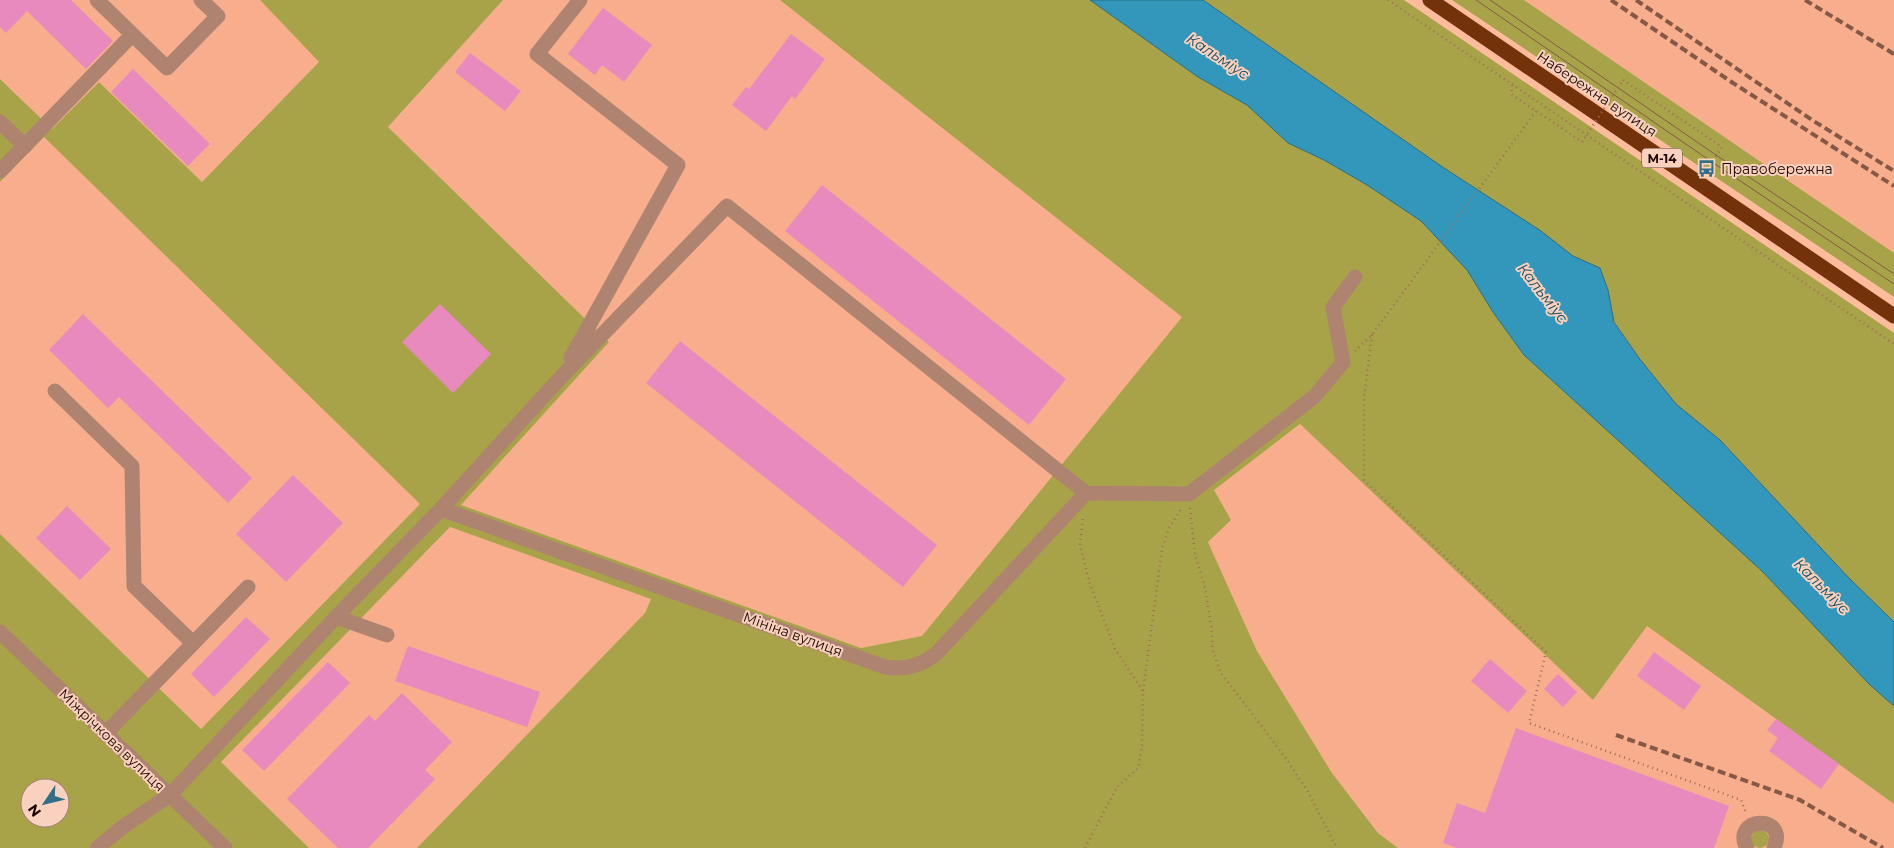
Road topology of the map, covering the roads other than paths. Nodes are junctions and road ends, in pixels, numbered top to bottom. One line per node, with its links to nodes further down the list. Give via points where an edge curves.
1 (97, 0): 5 (street)
2 (201, 0): 5 (street, via 218,16 167,68)
3 (580, 0): 11 (street, via 537,54 678,165)
4 (1430, 0): 10 (highway, Набережна вулиця / М-14)
5 (132, 35): 7 (street)
6 (0, 122): 7 (street)
7 (24, 146): 8 (street)
8 (0, 171)
9 (1355, 277): 13 (street, via 1332,307 1343,362 1316,396 1189,494)
10 (1894, 316)
11 (562, 376): 13 (street, via 727,206); 14 (street)
12 (55, 391): 19 (street, via 132,466 134,586)
13 (1086, 492): 14 (street, Мініна вулиця, via 936,654 921,664 904,668 885,667)
14 (441, 508): 16 (street)
15 (248, 587): 19 (street)
16 (336, 617): 18 (street); 21 (street)
17 (0, 632): 20 (street, Міжрічкова вулиця)
18 (387, 634)
19 (193, 643): 20 (street)
20 (105, 734): 21 (street, Міжрічкова вулиця)
21 (170, 796): 22 (street); 23 (street, Міжрічкова вулиця)
22 (97, 848)
23 (225, 848)
24 (1747, 848): 25 (street, via 1744,834 1751,825 1762,822 1772,827 1777,837)
25 (1774, 848)

